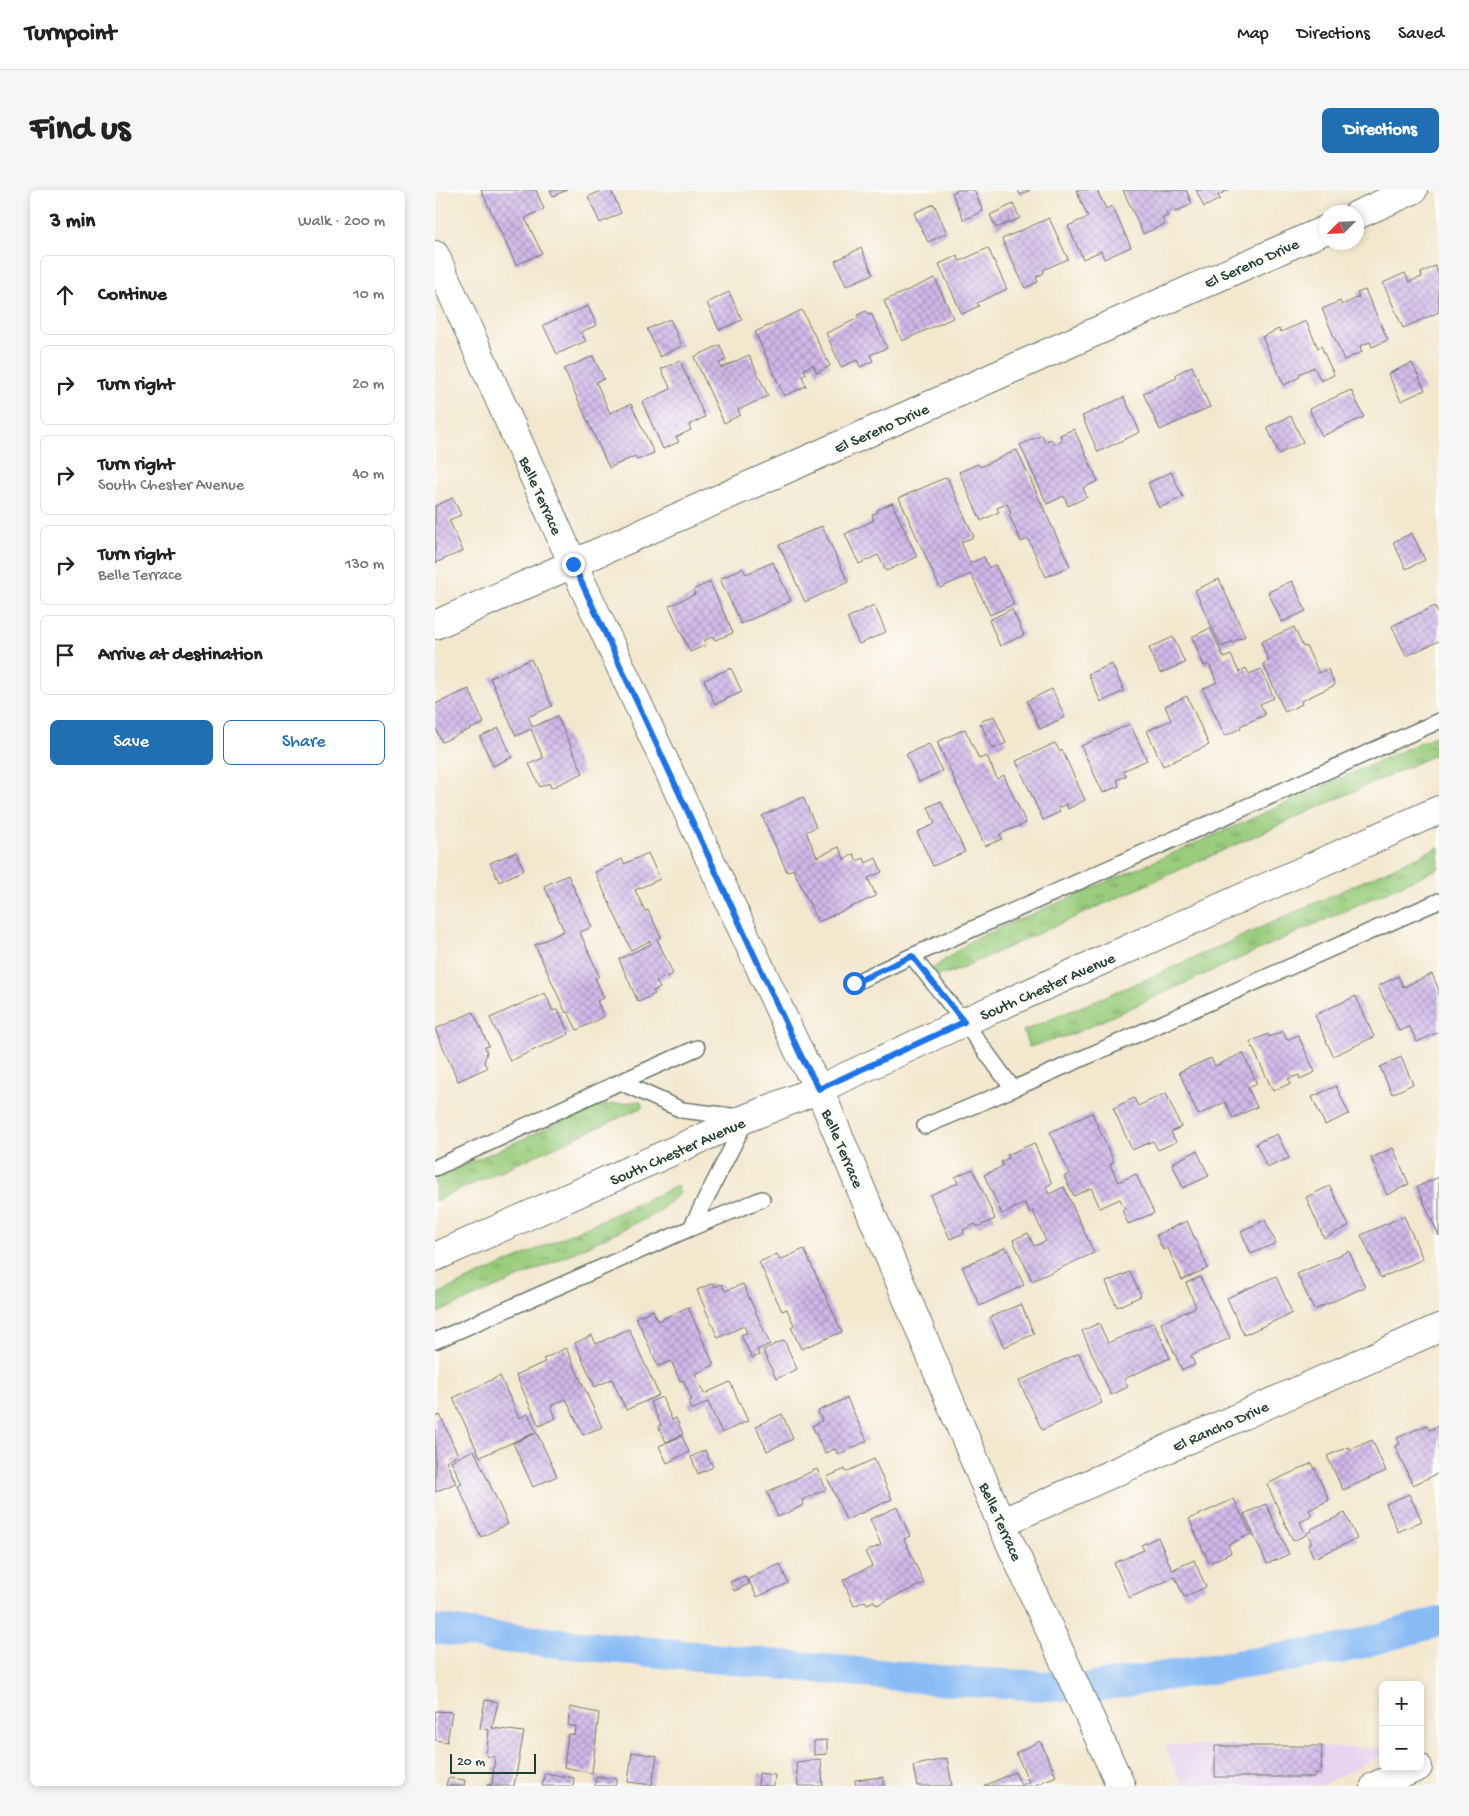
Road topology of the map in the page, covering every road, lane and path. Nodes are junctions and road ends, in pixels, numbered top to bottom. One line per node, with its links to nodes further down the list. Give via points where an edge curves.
1 (1413, 190): 2 (street)
2 (1364, 212)
3 (1319, 233): 5 (street, El Sereno Drive)
4 (435, 255): 5 (street, Belle Terrace)
5 (573, 564): 6 (street, El Sereno Drive); 15 (street, Belle Terrace)
6 (435, 625)
7 (1439, 721): 10 (lane)
8 (1439, 810): 12 (street, South Chester Avenue)
9 (1439, 901): 16 (lane)
10 (912, 956): 11 (lane); 12 (lane)
11 (854, 983)
12 (964, 1022): 15 (street, South Chester Avenue); 16 (lane)
13 (697, 1048): 14 (lane)
14 (620, 1082): 17 (lane, via 682,1110); 19 (lane)
15 (819, 1089): 17 (street, South Chester Avenue); 25 (street, Belle Terrace)
16 (1013, 1089): 18 (lane)
17 (747, 1118): 21 (lane); 22 (street, South Chester Avenue)
18 (925, 1126)
19 (435, 1168)
20 (762, 1199): 21 (lane)
21 (691, 1228): 24 (lane)
22 (435, 1257)
23 (1439, 1328): 25 (street, El Rancho Drive)
24 (435, 1341)
25 (1001, 1522): 29 (street, Belle Terrace)
26 (1439, 1758): 27 (street)
27 (1424, 1765)
28 (1410, 1771): 30 (street)
29 (1121, 1786)
30 (1375, 1786)

